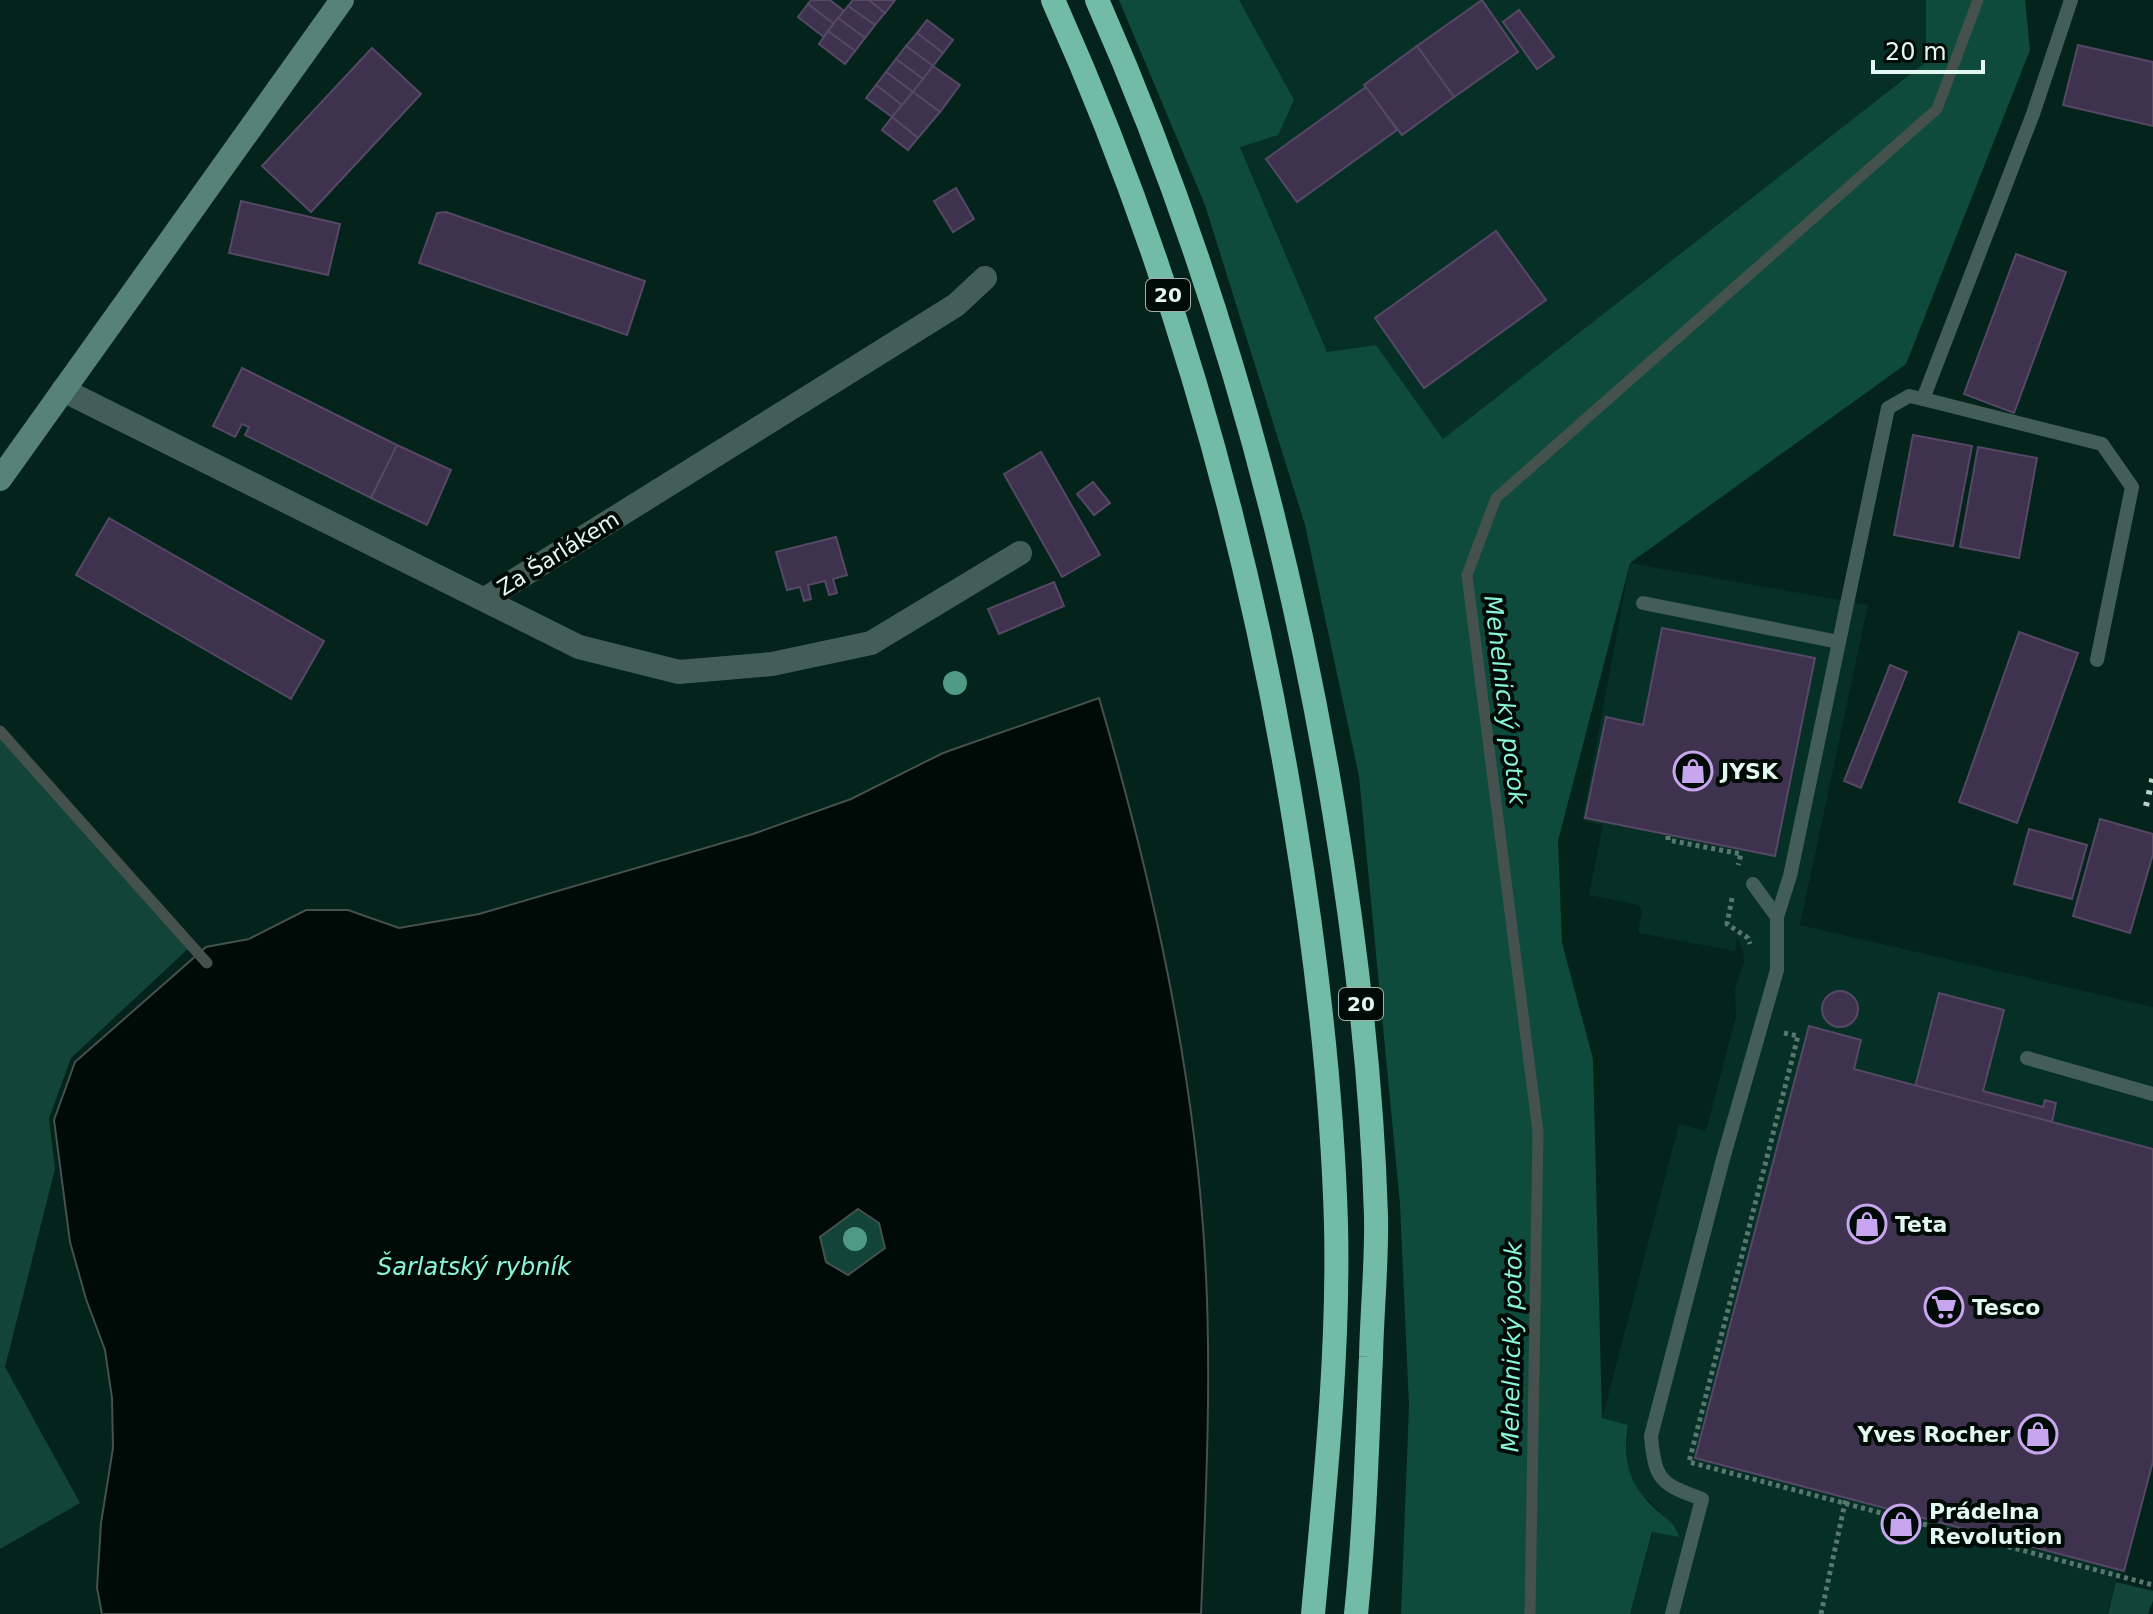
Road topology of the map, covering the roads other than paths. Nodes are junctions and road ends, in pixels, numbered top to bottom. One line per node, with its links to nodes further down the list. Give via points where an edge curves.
1 (342, 0): 6 (street)
2 (1053, 0): 18 (highway, 20, via 1160,272 1212,434 1253,599 1308,903 1327,1072 1336,1226 1331,1422)
3 (1097, 0): 19 (highway, 20, via 1196,256 1250,425 1293,593 1347,888 1365,1037 1376,1218)
4 (2071, 0): 7 (lane, via 2033,114)
5 (985, 278): 10 (street, Za Šarlákem, via 956,305)
6 (63, 390): 8 (street); 10 (street, Za Šarlákem)
7 (1923, 399): 12 (lane, via 1909,396 1888,408); 13 (lane, via 2102,444 2132,487)
8 (0, 479)
9 (1020, 553): 10 (street, via 871,643 726,668 679,672 579,647)
10 (485, 599)
11 (1643, 603): 12 (lane)
12 (1839, 642): 15 (lane)
13 (2097, 660)
14 (1753, 884): 15 (lane)
15 (1777, 917): 20 (lane, via 1777,970 1651,1436 1654,1466 1669,1487 1702,1499)
16 (2027, 1058): 17 (lane)
17 (2153, 1094)
18 (1313, 1614)
19 (1356, 1614)
20 (1672, 1614)

